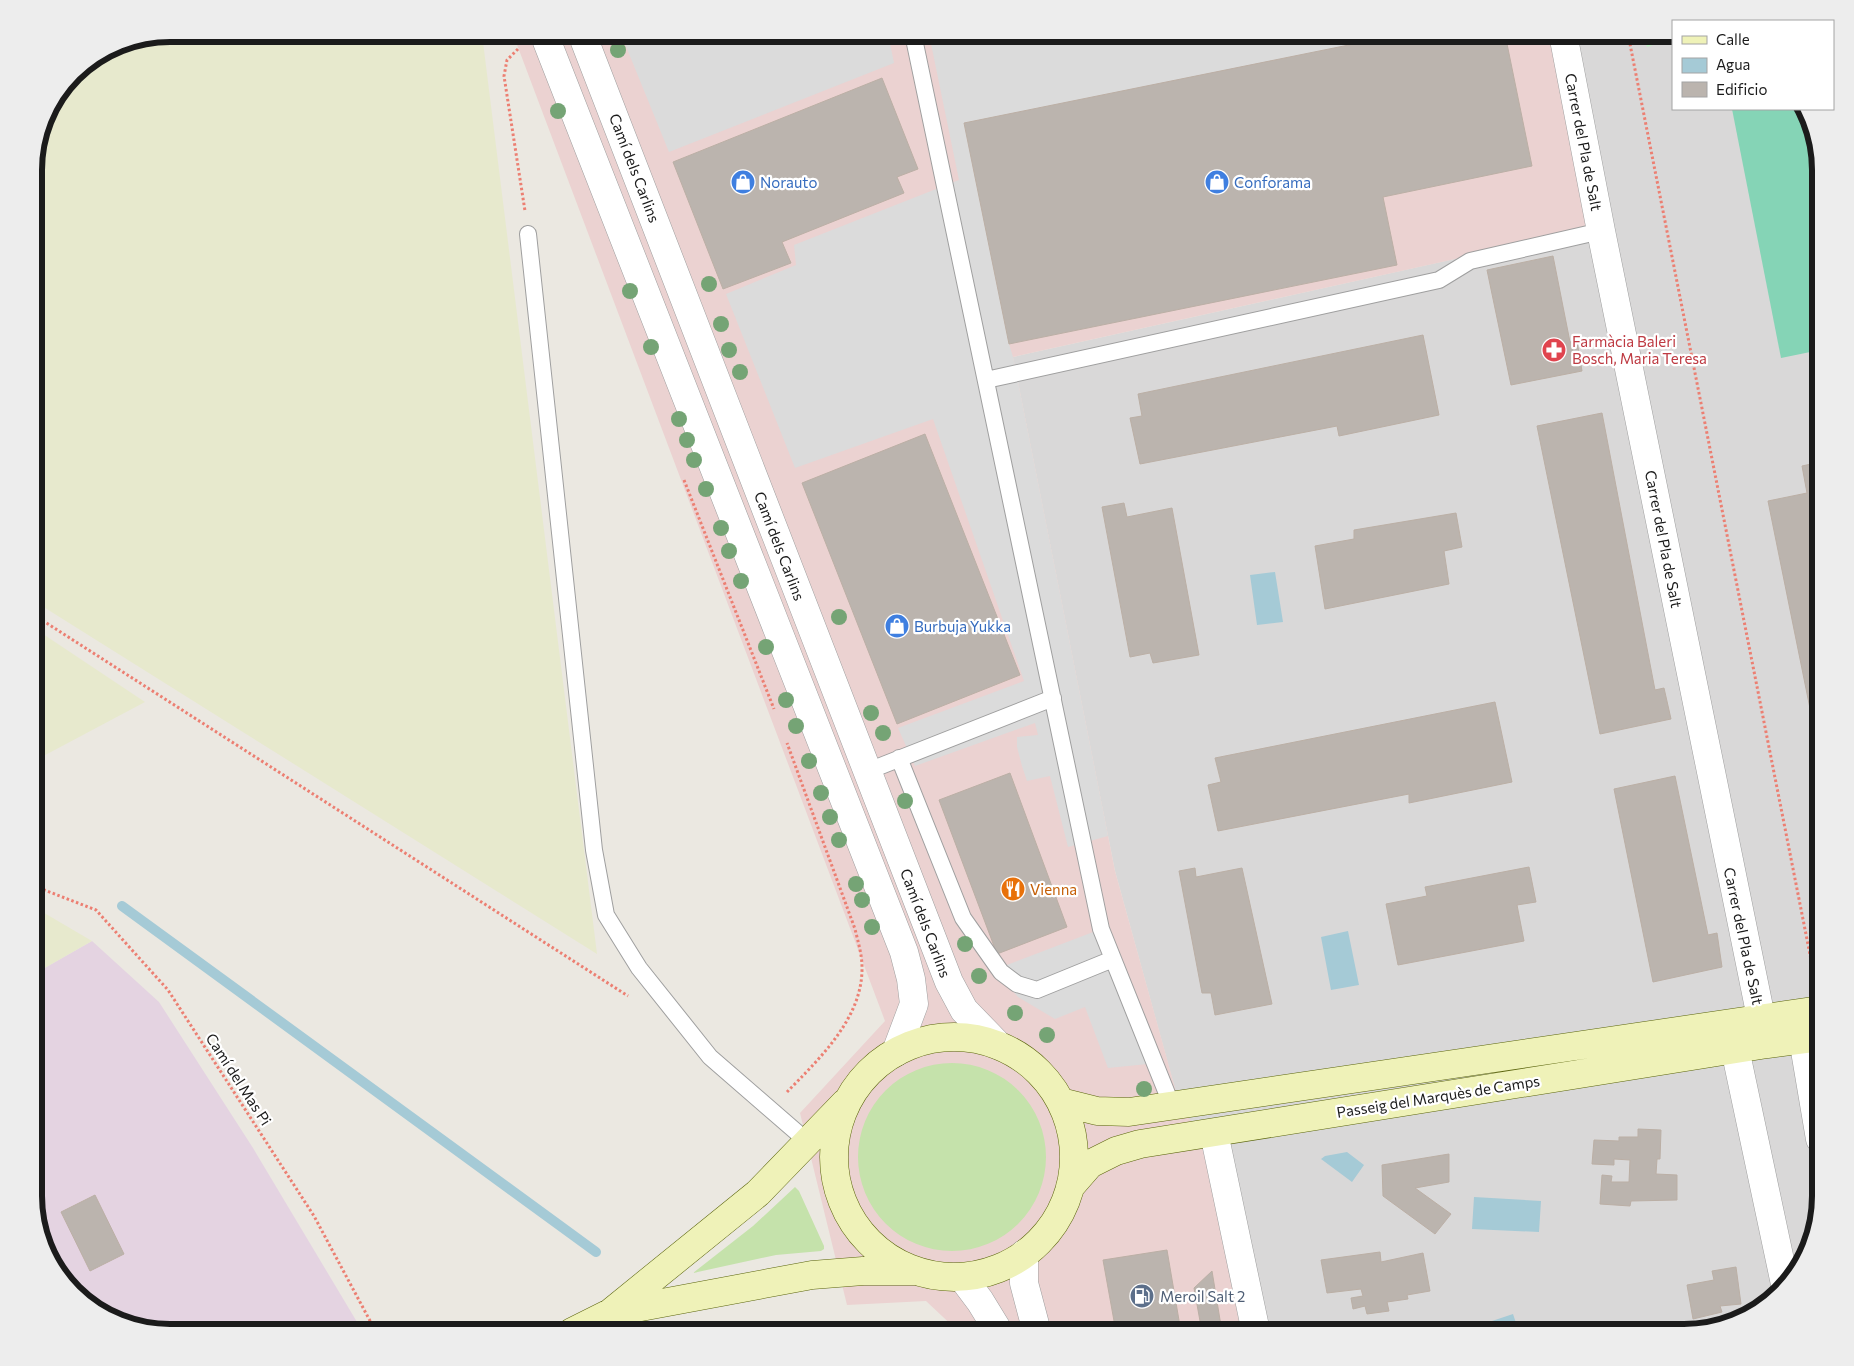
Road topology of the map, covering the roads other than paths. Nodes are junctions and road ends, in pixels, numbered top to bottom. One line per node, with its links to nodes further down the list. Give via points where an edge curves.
1 (548, 43): 17 (street, Camí dels Carlins, via 904,952 914,1004)
2 (585, 43): 10 (street, Camí dels Carlins)
3 (915, 43): 7 (lane)
4 (1565, 43): 5 (street, Carrer del Pla de Salt)
5 (1601, 231): 7 (lane, via 1470,261 1439,280); 13 (street, Carrer del Pla de Salt)
6 (528, 234): 22 (lane, via 594,850 606,914 639,968 710,1057)
7 (986, 380): 8 (lane)
8 (1053, 698): 9 (lane); 11 (lane, via 1101,930)
9 (899, 758): 10 (lane); 11 (lane, via 963,918 1001,972 1017,984 1037,990)
10 (868, 770): 15 (street, Camí dels Carlins, via 949,982 964,1010)
11 (1113, 959): 20 (lane)
12 (1812, 1013): 13 (main road, Passeig del Marquès de Camps)
13 (1764, 1032): 14 (main road, Passeig del Marquès de Camps); 16 (main road, Passeig del Marquès de Camps); 20 (main road, Passeig del Marquès de Camps)
14 (1812, 1038)
15 (998, 1045): 17 (main road, via 957,1037 928,1040); 19 (main road, via 1035,1068)
16 (1735, 1049): 21 (main road, Passeig del Marquès de Camps); 26 (street)
17 (896, 1052): 18 (main road, via 870,1072)
18 (851, 1097): 22 (main road); 25 (main road, via 836,1137 834,1158 843,1200 865,1237 887,1256)
19 (1060, 1102): 20 (main road, Passeig del Marquès de Camps, via 1097,1111 1129,1112); 23 (main road, via 1073,1144)
20 (1172, 1106)
21 (1214, 1133): 23 (main road, Passeig del Marquès de Camps, via 1140,1144 1116,1152 1090,1164); 32 (street)
22 (808, 1142): 28 (main road, via 758,1193)
23 (1070, 1187): 24 (main road, via 1051,1228)
24 (1024, 1254): 27 (main road, via 1005,1266); 31 (street, via 1024,1283)
25 (918, 1271): 27 (main road); 28 (main road, via 812,1274)
26 (1783, 1275)
27 (962, 1277): 30 (street)
28 (610, 1313): 29 (main road)
29 (588, 1324)
30 (994, 1324)
31 (1035, 1324)
32 (1254, 1324)

